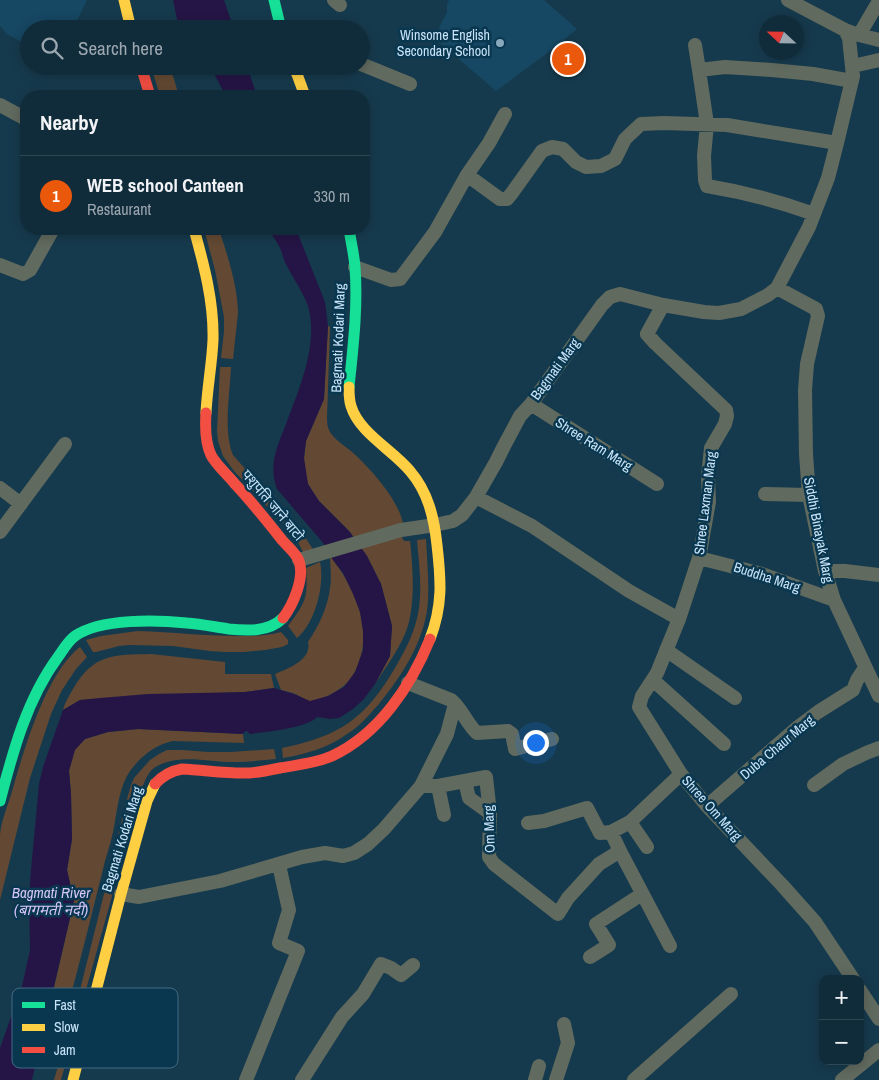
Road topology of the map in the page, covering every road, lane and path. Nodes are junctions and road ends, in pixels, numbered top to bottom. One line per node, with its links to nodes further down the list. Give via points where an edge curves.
1 (124, 0): 6 (main road)
2 (274, 0): 7 (main road)
3 (788, 0): 5 (street)
4 (879, 1): 9 (street)
5 (812, 5): 8 (street)
6 (129, 20)
7 (279, 20)
8 (845, 30): 9 (street); 13 (street, via 850,38)
9 (859, 35): 10 (street)
10 (879, 40)
11 (695, 45): 15 (street)
12 (879, 60): 13 (street)
13 (853, 66): 18 (street)
14 (370, 68): 19 (street)
15 (699, 70): 18 (street, via 725,67 772,70); 25 (street)
16 (144, 75): 20 (main road)
17 (300, 75): 21 (main road)
18 (852, 81): 26 (street)
19 (410, 84)
20 (148, 90)
21 (303, 90)
22 (0, 105): 24 (street)
23 (505, 114): 27 (street)
24 (20, 116)
25 (707, 124): 26 (street); 27 (street, via 642,124 625,139 615,159 601,166 586,167 563,149 542,151 506,198 500,199); 28 (street, via 704,156 707,186 782,203)
26 (838, 143): 28 (street)
27 (467, 175): 33 (street, via 435,232 400,279 391,280)
28 (814, 214): 34 (street)
29 (50, 235): 32 (street, via 30,270 23,274)
30 (195, 235): 47 (main road, पशुपति जाने बाटो, via 212,312 207,444 212,457)
31 (350, 235): 33 (main road, Bagmati Kodari Marg)
32 (0, 265)
33 (355, 267): 44 (main road, Bagmati Kodari Marg, via 350,406 361,425 413,474 429,504)
34 (777, 288): 35 (street, Bagmati Marg, via 741,309 719,313); 41 (street, Siddhi Binayak Marg, via 816,309 818,316 807,364 805,390)
35 (663, 305): 36 (street, Bagmati Marg, via 620,294 610,297); 46 (street, Shree Laxman Marg, via 648,334 726,410 727,416 711,448 709,502)
36 (531, 404): 38 (street, Shree Ram Marg); 42 (street, Bagmati Marg, via 520,416)
37 (65, 444): 43 (street)
38 (658, 484)
39 (0, 488): 43 (street)
40 (765, 494): 41 (street)
41 (809, 495): 48 (street, Siddhi Binayak Marg)
42 (476, 497): 44 (street, Bagmati Marg, via 462,515); 51 (street, via 532,526 629,591)
43 (21, 504): 45 (street)
44 (435, 525): 47 (street, Bagmati Marg, via 401,530); 55 (main road, Bagmati Kodari Marg, via 441,573 438,612 429,640)
45 (0, 532)
46 (699, 558): 50 (street, Buddha Marg, via 762,574); 51 (street, Shree Laxman Marg)
47 (299, 560): 67 (main road, पशुपति जाने बाटो, via 299,584 295,597 278,623 267,627 232,630 153,621 95,628 76,636 60,653 29,710)
48 (825, 571): 49 (street); 50 (street, Siddhi Binayak Marg)
49 (879, 575)
50 (834, 600): 53 (street, Siddhi Binayak Marg)
51 (678, 619): 52 (street, Shree Om Marg)
52 (666, 650): 54 (street, Shree Om Marg); 57 (street)
53 (865, 668): 56 (street, Siddhi Binayak Marg); 68 (street, Duba Chaur Marg, via 853,690 798,727)
54 (653, 680): 60 (street); 62 (street, Shree Om Marg, via 639,706)
55 (408, 683): 58 (street); 77 (main road, Bagmati Kodari Marg, via 368,732 333,755 247,773 182,769 159,778 147,801)
56 (878, 692)
57 (735, 698)
58 (455, 704): 59 (street, via 477,733 508,731 512,734 515,749); 65 (street, via 446,734)
59 (552, 739)
60 (724, 744)
61 (879, 748): 64 (street, via 843,764)
62 (681, 774): 68 (street, Shree Om Marg); 71 (street)
63 (465, 781): 66 (street, Om Marg); 69 (street, via 469,798); 69 (street, Om Marg, via 486,777)
64 (814, 785)
65 (421, 786): 66 (street, Om Marg); 76 (street, via 384,830 354,853 343,856 325,853)
66 (438, 786): 70 (street)
67 (0, 801)
68 (707, 806): 82 (street, Shree Om Marg, via 815,922)
69 (490, 813): 75 (street, Om Marg, via 489,857 558,914 599,864)
70 (444, 815)
71 (630, 822): 73 (street); 74 (street)
72 (528, 823): 73 (street, via 587,808 600,833)
73 (611, 832): 75 (street)
74 (647, 847)
75 (620, 851): 78 (street)
76 (279, 865): 77 (street, via 139,897); 90 (street, via 289,910 279,943 298,951)
77 (121, 894): 83 (main road, Bagmati Kodari Marg)
78 (642, 894): 79 (street); 80 (street, via 596,924 610,945)
79 (670, 946)
80 (590, 957)
81 (413, 965): 91 (street, via 401,975 381,964)
82 (850, 975)
83 (97, 988)
84 (731, 994): 94 (street)
85 (864, 996): 86 (street)
86 (879, 1019)
87 (564, 1024): 93 (street, via 568,1044)
88 (879, 1050): 95 (street)
89 (539, 1066): 92 (street)
90 (246, 1080)
91 (302, 1080)
92 (535, 1080)
93 (556, 1080)
94 (634, 1080)
95 (842, 1080)

